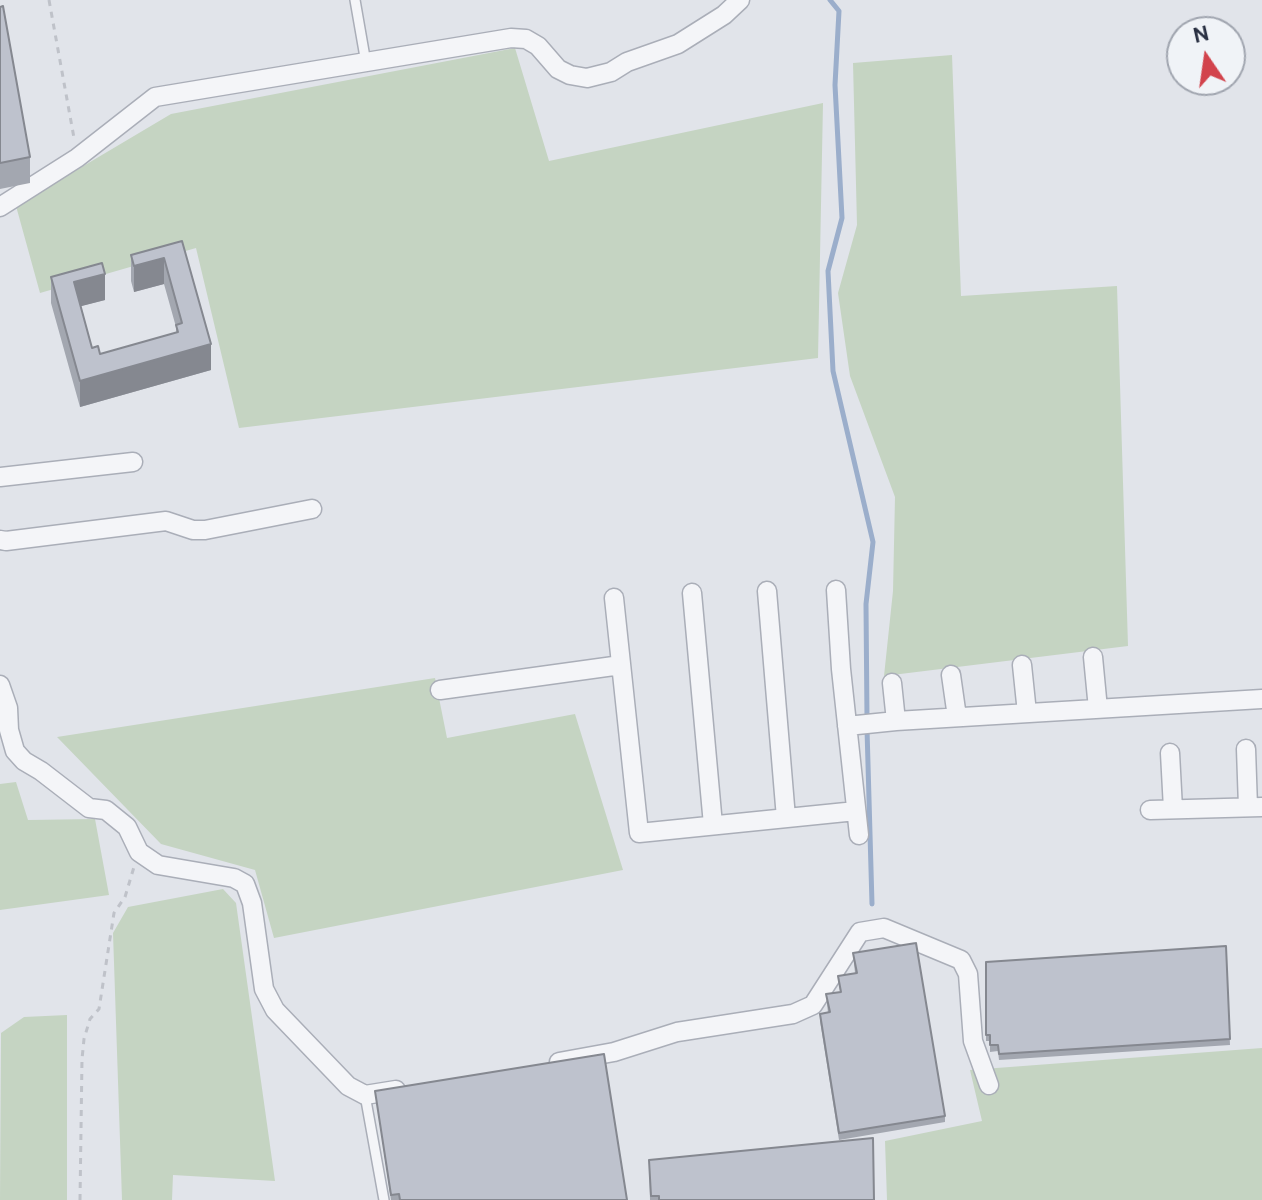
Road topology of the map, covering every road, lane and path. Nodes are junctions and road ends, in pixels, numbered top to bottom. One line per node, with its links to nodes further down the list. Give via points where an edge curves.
1 (49, 0): 5 (path)
2 (355, 0): 4 (lane)
3 (740, 0): 4 (street, via 678,44 587,78 558,69 526,39)
4 (366, 63): 5 (street, via 155,97)
5 (77, 158): 6 (street)
6 (0, 207)
7 (133, 462): 8 (street)
8 (0, 477)
9 (312, 509): 10 (street, via 205,530 166,521)
10 (0, 540)
11 (836, 590): 27 (street)
12 (767, 591): 34 (street)
13 (692, 593): 35 (street)
14 (614, 598): 16 (street)
15 (1093, 657): 23 (street)
16 (621, 665): 21 (street); 35 (street, via 639,833)
17 (1022, 665): 24 (street)
18 (951, 675): 25 (street)
19 (892, 683): 26 (street)
20 (0, 685): 37 (street, via 15,751 89,808 106,810 127,827)
21 (440, 690)
22 (1262, 699): 23 (street)
23 (1098, 709): 24 (street)
24 (1027, 713): 25 (street)
25 (957, 717): 26 (street)
26 (896, 721): 27 (street)
27 (847, 726): 33 (street)
28 (1246, 749): 30 (street)
29 (1170, 753): 31 (street)
30 (1255, 807): 31 (street)
31 (1173, 809): 32 (street)
32 (1150, 810)
33 (856, 811): 34 (street); 36 (street)
34 (786, 818): 35 (street)
35 (713, 825)
36 (859, 835)
37 (139, 852): 41 (street, via 158,865 245,884 264,989 275,1010 348,1086); 42 (path, via 125,897 114,913 99,1009 84,1039)
38 (537, 1065): 39 (street, via 614,1052 677,1032 793,1014 813,1005 860,932 884,928 961,960 968,974 973,1041)
39 (989, 1085)
40 (412, 1087): 41 (street)
41 (365, 1095): 43 (lane)
42 (80, 1200)
43 (384, 1200)

